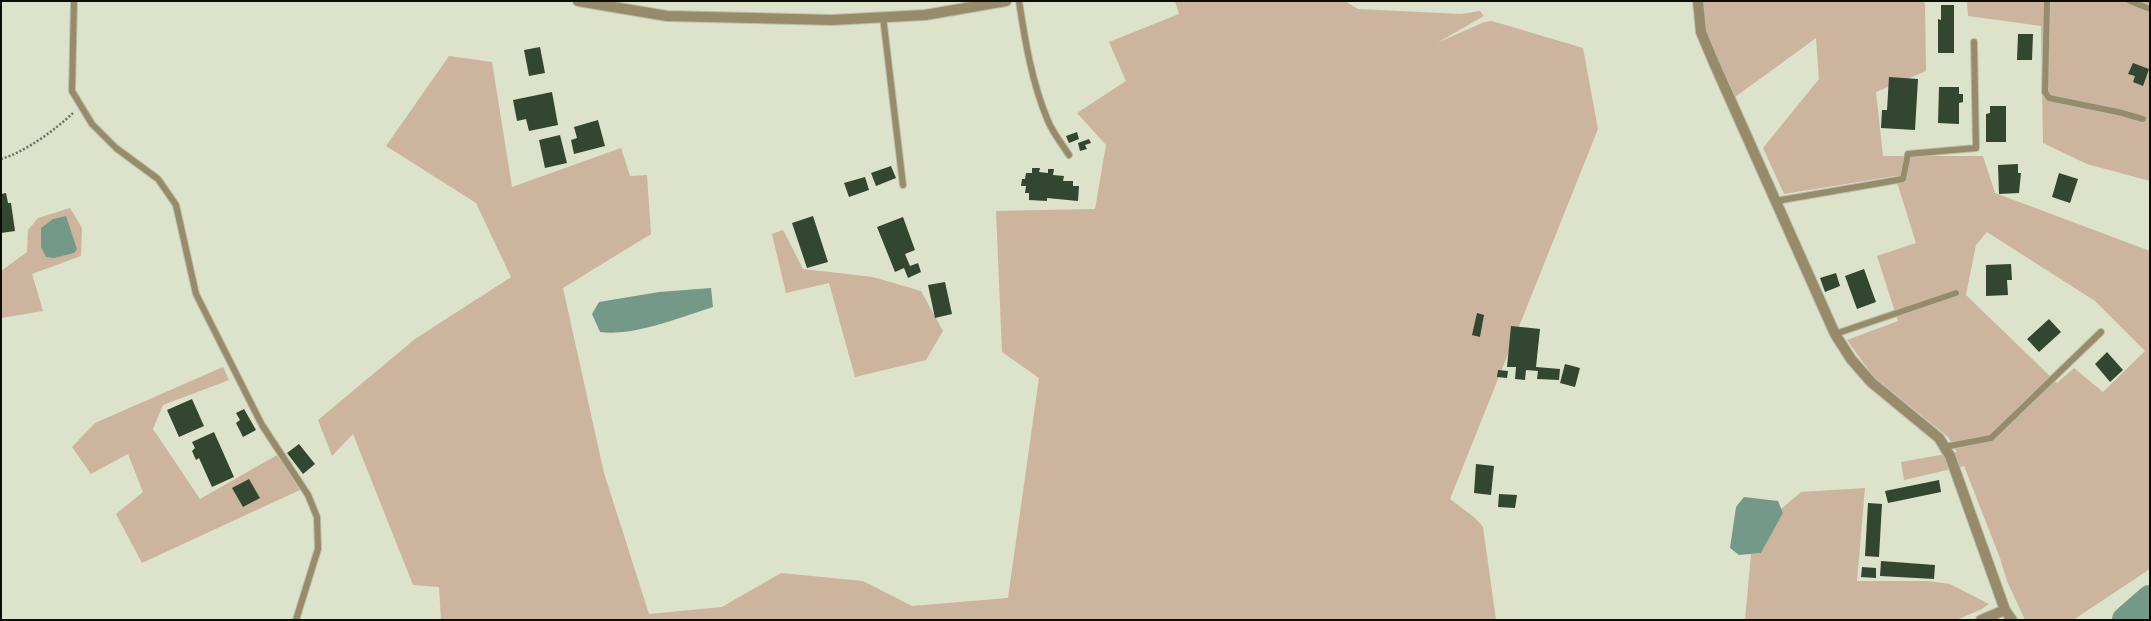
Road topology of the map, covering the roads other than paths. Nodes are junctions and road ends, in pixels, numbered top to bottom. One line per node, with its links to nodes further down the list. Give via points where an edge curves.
1 (74, 1): 20 (lane, via 72,91 92,124 116,148 158,179 176,205 196,294 262,425 308,494 315,511 318,549)
2 (578, 1): 9 (street, via 667,16 832,20)
3 (1006, 1): 9 (street, via 925,15)
4 (1019, 1): 12 (lane, via 1032,71 1048,121)
5 (1698, 1): 14 (street, via 1701,32)
6 (2047, 1): 11 (lane, via 2045,92 2049,98)
7 (2130, 1): 8 (lane)
8 (2150, 10)
9 (883, 17): 13 (lane)
10 (1974, 42): 14 (lane, via 1976,148 1908,154 1903,179)
11 (2144, 119)
12 (1069, 155)
13 (903, 185)
14 (1776, 201): 17 (street)
15 (1956, 293): 17 (lane)
16 (2101, 332): 18 (lane, via 1991,438)
17 (1836, 334): 18 (street, via 1851,359 1871,382 1939,438)
18 (1944, 447): 19 (street, via 1950,456)
19 (2005, 610): 21 (street); 22 (street)
20 (296, 620)
21 (1981, 620)
22 (2012, 620)

